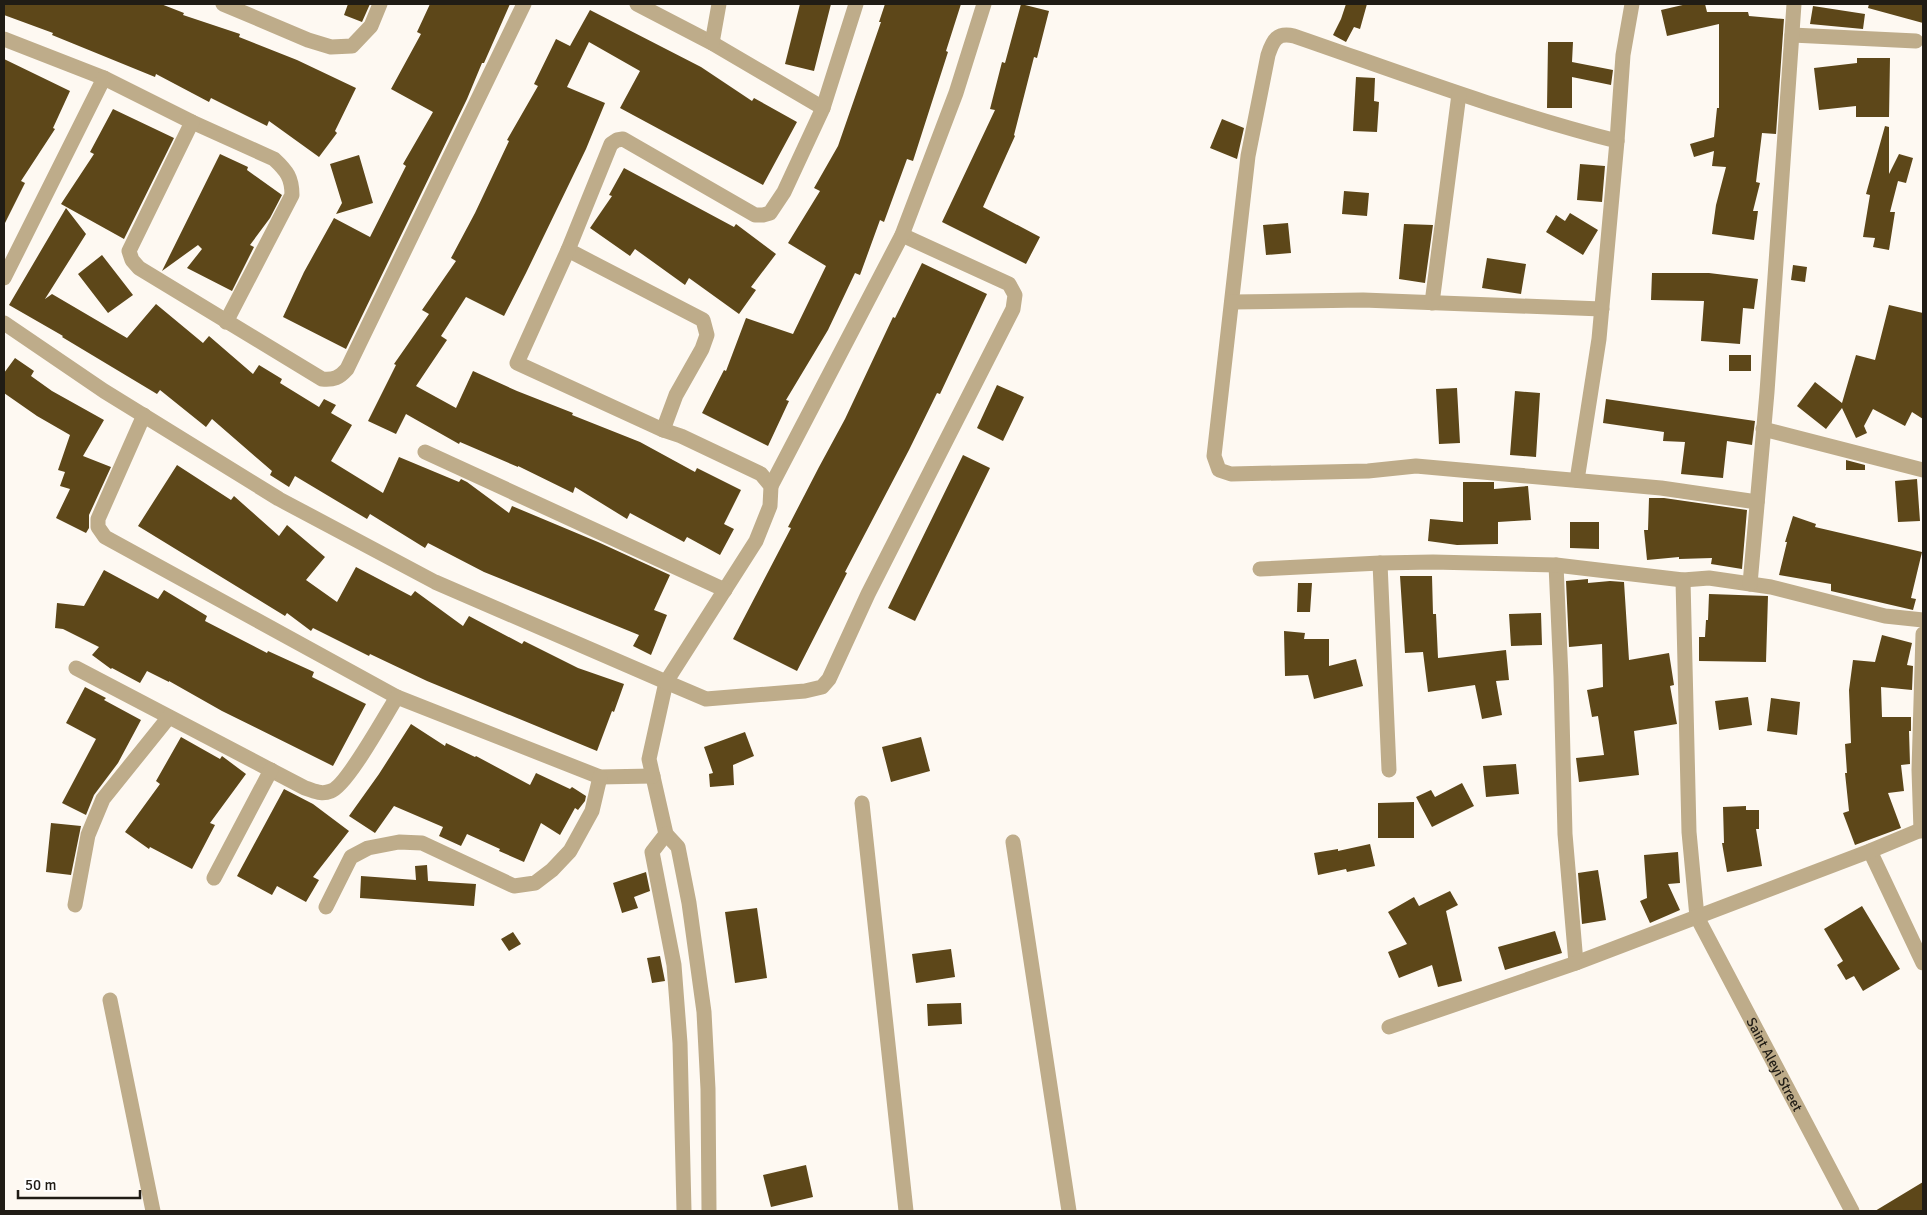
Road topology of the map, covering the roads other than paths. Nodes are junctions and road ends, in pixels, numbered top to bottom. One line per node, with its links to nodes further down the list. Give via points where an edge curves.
1 (222, 4): 2 (street, via 332,48 352,46 371,26)
2 (380, 4)
3 (524, 4): 25 (street, via 347,369 332,380 322,379)
4 (637, 4): 13 (street)
5 (719, 4): 13 (street)
6 (856, 4): 16 (street)
7 (984, 4): 19 (street, via 956,93)
8 (1632, 4): 18 (street, via 1623,55)
9 (1794, 4): 10 (street)
10 (1792, 35): 12 (street); 28 (street)
11 (4, 39): 14 (street)
12 (1916, 41)
13 (712, 42): 16 (street)
14 (104, 78): 17 (street); 21 (street)
15 (1459, 94): 18 (street); 22 (street, via 1294,36 1286,34 1277,38 1268,55 1248,156); 23 (street)
16 (823, 108): 20 (street, via 784,192 770,213 763,216 755,215 623,139 617,140 610,144)
17 (192, 122): 25 (street, via 130,251 139,268); 25 (street, via 274,159 292,182 292,195)
18 (1617, 141): 24 (street)
19 (902, 235): 33 (street); 44 (street, via 1009,284 1015,295 1013,310 868,594 829,679 822,687 806,692 706,699)
20 (568, 250): 29 (street, via 703,320 707,335); 29 (street, via 517,362)
21 (4, 278)
22 (1232, 302): 23 (street, via 1363,300); 32 (street, via 1214,456 1219,470 1231,474 1368,471 1416,466)
23 (1432, 303): 24 (street)
24 (1602, 309): 32 (street)
25 (226, 322)
26 (4, 323): 27 (street)
27 (144, 415): 44 (street, via 280,499 435,582); 45 (street, via 98,520 98,528 105,537)
28 (1764, 429): 31 (street); 34 (street)
29 (663, 430): 33 (street, via 761,474)
30 (425, 452): 40 (street)
31 (1923, 470)
32 (1576, 480): 34 (street)
33 (770, 486): 40 (street, via 770,506 756,541)
34 (1757, 502): 39 (street)
35 (1380, 563): 36 (street); 37 (street); 48 (street)
36 (1556, 565): 38 (street); 60 (street, via 1565,834)
37 (1260, 569)
38 (1683, 580): 39 (street, via 1708,578); 59 (street, via 1689,832)
39 (1750, 584): 41 (street, via 1885,616)
40 (725, 590): 44 (street)
41 (1923, 620)
42 (1923, 634): 52 (street, via 1919,770)
43 (76, 668): 46 (street)
44 (666, 682): 49 (street, via 649,759)
45 (397, 697): 47 (street, via 346,778 333,791 320,794); 50 (street)
46 (169, 717): 47 (street); 57 (street, via 103,799 88,835)
47 (271, 770): 56 (street)
48 (1389, 770)
49 (653, 776): 50 (street); 53 (street)
50 (600, 777): 58 (street, via 592,811 570,850 535,883 514,886 422,843 399,842 368,848 351,857)
51 (862, 803): 69 (street)
52 (1922, 830): 55 (street)
53 (666, 834): 64 (street, via 652,852 674,965); 65 (street, via 678,847 689,903)
54 (1013, 842): 70 (street)
55 (1870, 851): 59 (street); 61 (street)
56 (214, 878)
57 (76, 905)
58 (326, 907)
59 (1697, 917): 60 (street); 71 (street, Saint Aleyi Street)
60 (1576, 964): 63 (street)
61 (1923, 964)
62 (110, 1000): 66 (street)
63 (1389, 1027)
64 (680, 1043): 65 (street); 67 (street)
65 (706, 1044): 68 (street)
66 (153, 1211)
67 (684, 1211)
68 (709, 1211)
69 (906, 1211)
70 (1069, 1211)
71 (1852, 1211)

